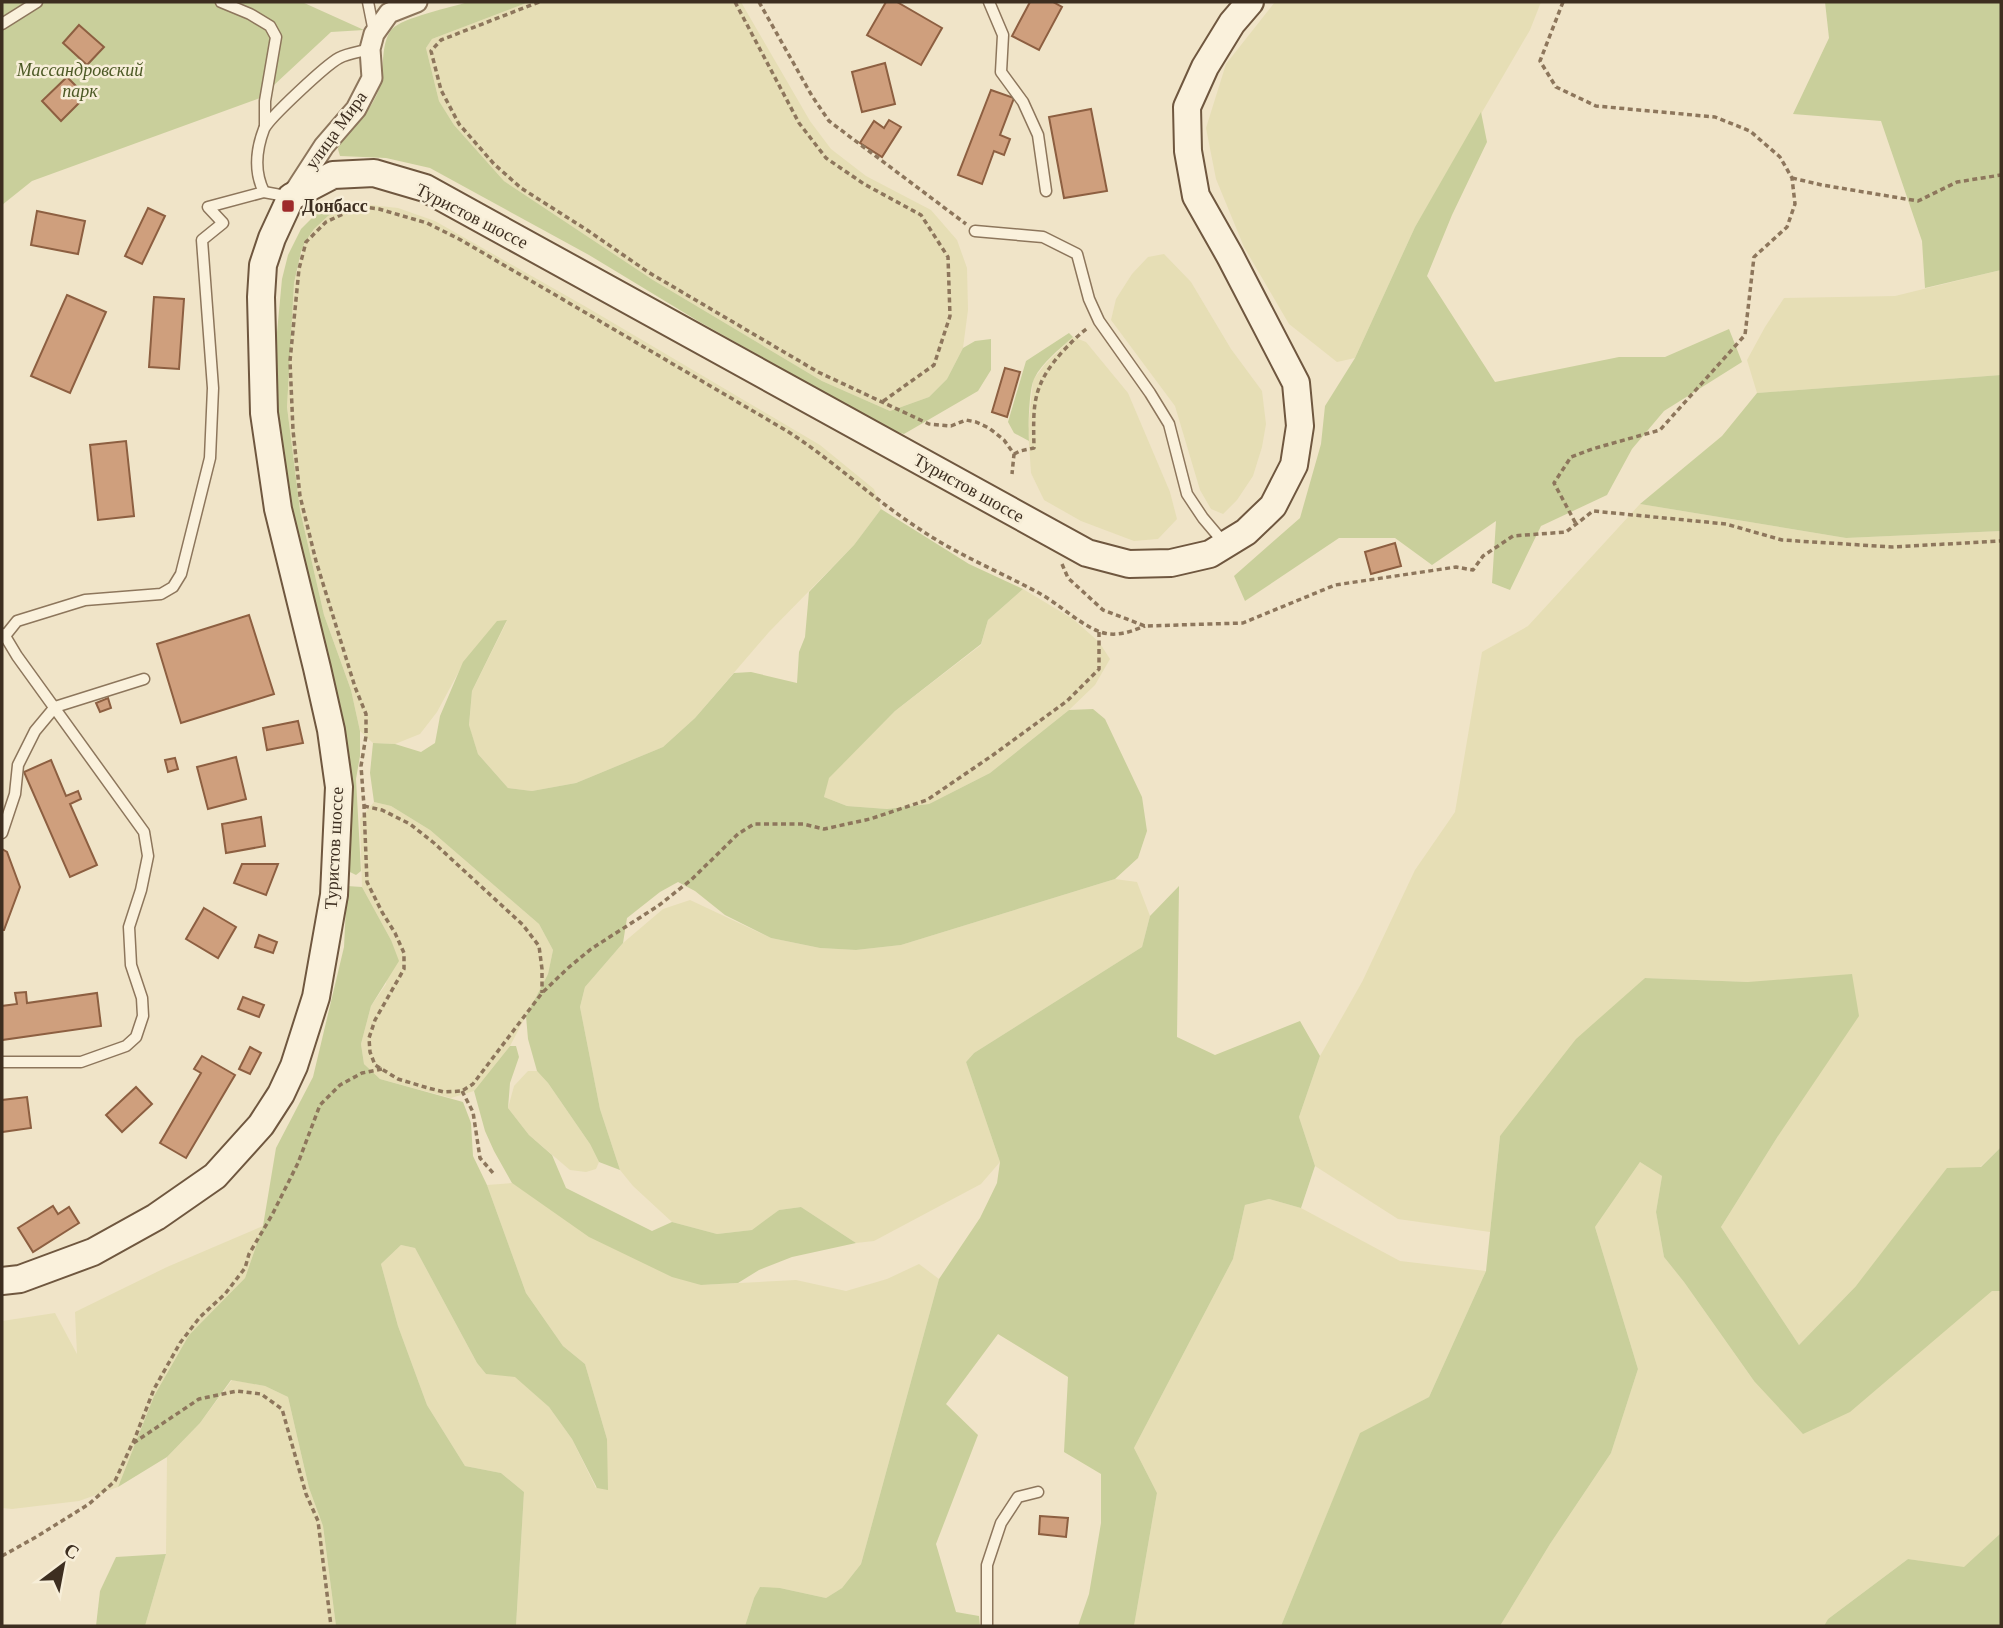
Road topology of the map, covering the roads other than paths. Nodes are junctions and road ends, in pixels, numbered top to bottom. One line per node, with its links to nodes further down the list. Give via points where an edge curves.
1 (37, 2): 7 (lane)
2 (221, 2): 9 (lane, via 270,26 276,37 264,101)
3 (368, 2): 8 (lane)
4 (417, 2): 8 (street, via 389,13)
5 (989, 2): 11 (lane, via 1003,35 1001,72 1023,102 1038,135)
6 (1250, 2): 15 (main road, Туристов шоссе, via 1205,67 1187,107 1188,151 1196,197 1296,383 1300,426 1294,465 1273,506)
7 (2, 23)
8 (372, 41): 9 (lane, via 318,74); 10 (street, улица Мира, via 372,78)
9 (265, 127): 12 (lane, via 256,169)
10 (333, 160): 13 (street, улица Мира); 13 (main road, Туристов шоссе, via 333,175); 15 (main road, Туристов шоссе, via 425,188 1087,553 1129,564 1171,563 1210,554)
11 (1046, 191)
12 (264, 192): 13 (lane); 16 (lane, via 208,207 223,223 202,240 213,388 210,458 177,581 161,594 85,600 41,612 17,621)
13 (291, 197): 21 (main road, Туристов шоссе, via 263,265 264,414 278,509 331,730 339,787 334,895 316,997 281,1094 261,1125 215,1176 156,1217 93,1252 20,1279)
14 (975, 231): 15 (lane, via 1043,237 1077,254 1088,299 1099,321 1169,424 1188,494)
15 (1225, 545)
16 (3, 635): 18 (lane)
17 (144, 679): 18 (lane)
18 (55, 707): 19 (lane, via 35,731 18,765 15,794); 20 (lane, via 144,832 148,856 129,927 131,965 143,1016 136,1037 109,1053 81,1062)
19 (2, 833)
20 (2, 1062)
21 (2, 1281)
22 (1038, 1492): 23 (lane, via 1018,1497 1001,1523 987,1565)
23 (987, 1626)

